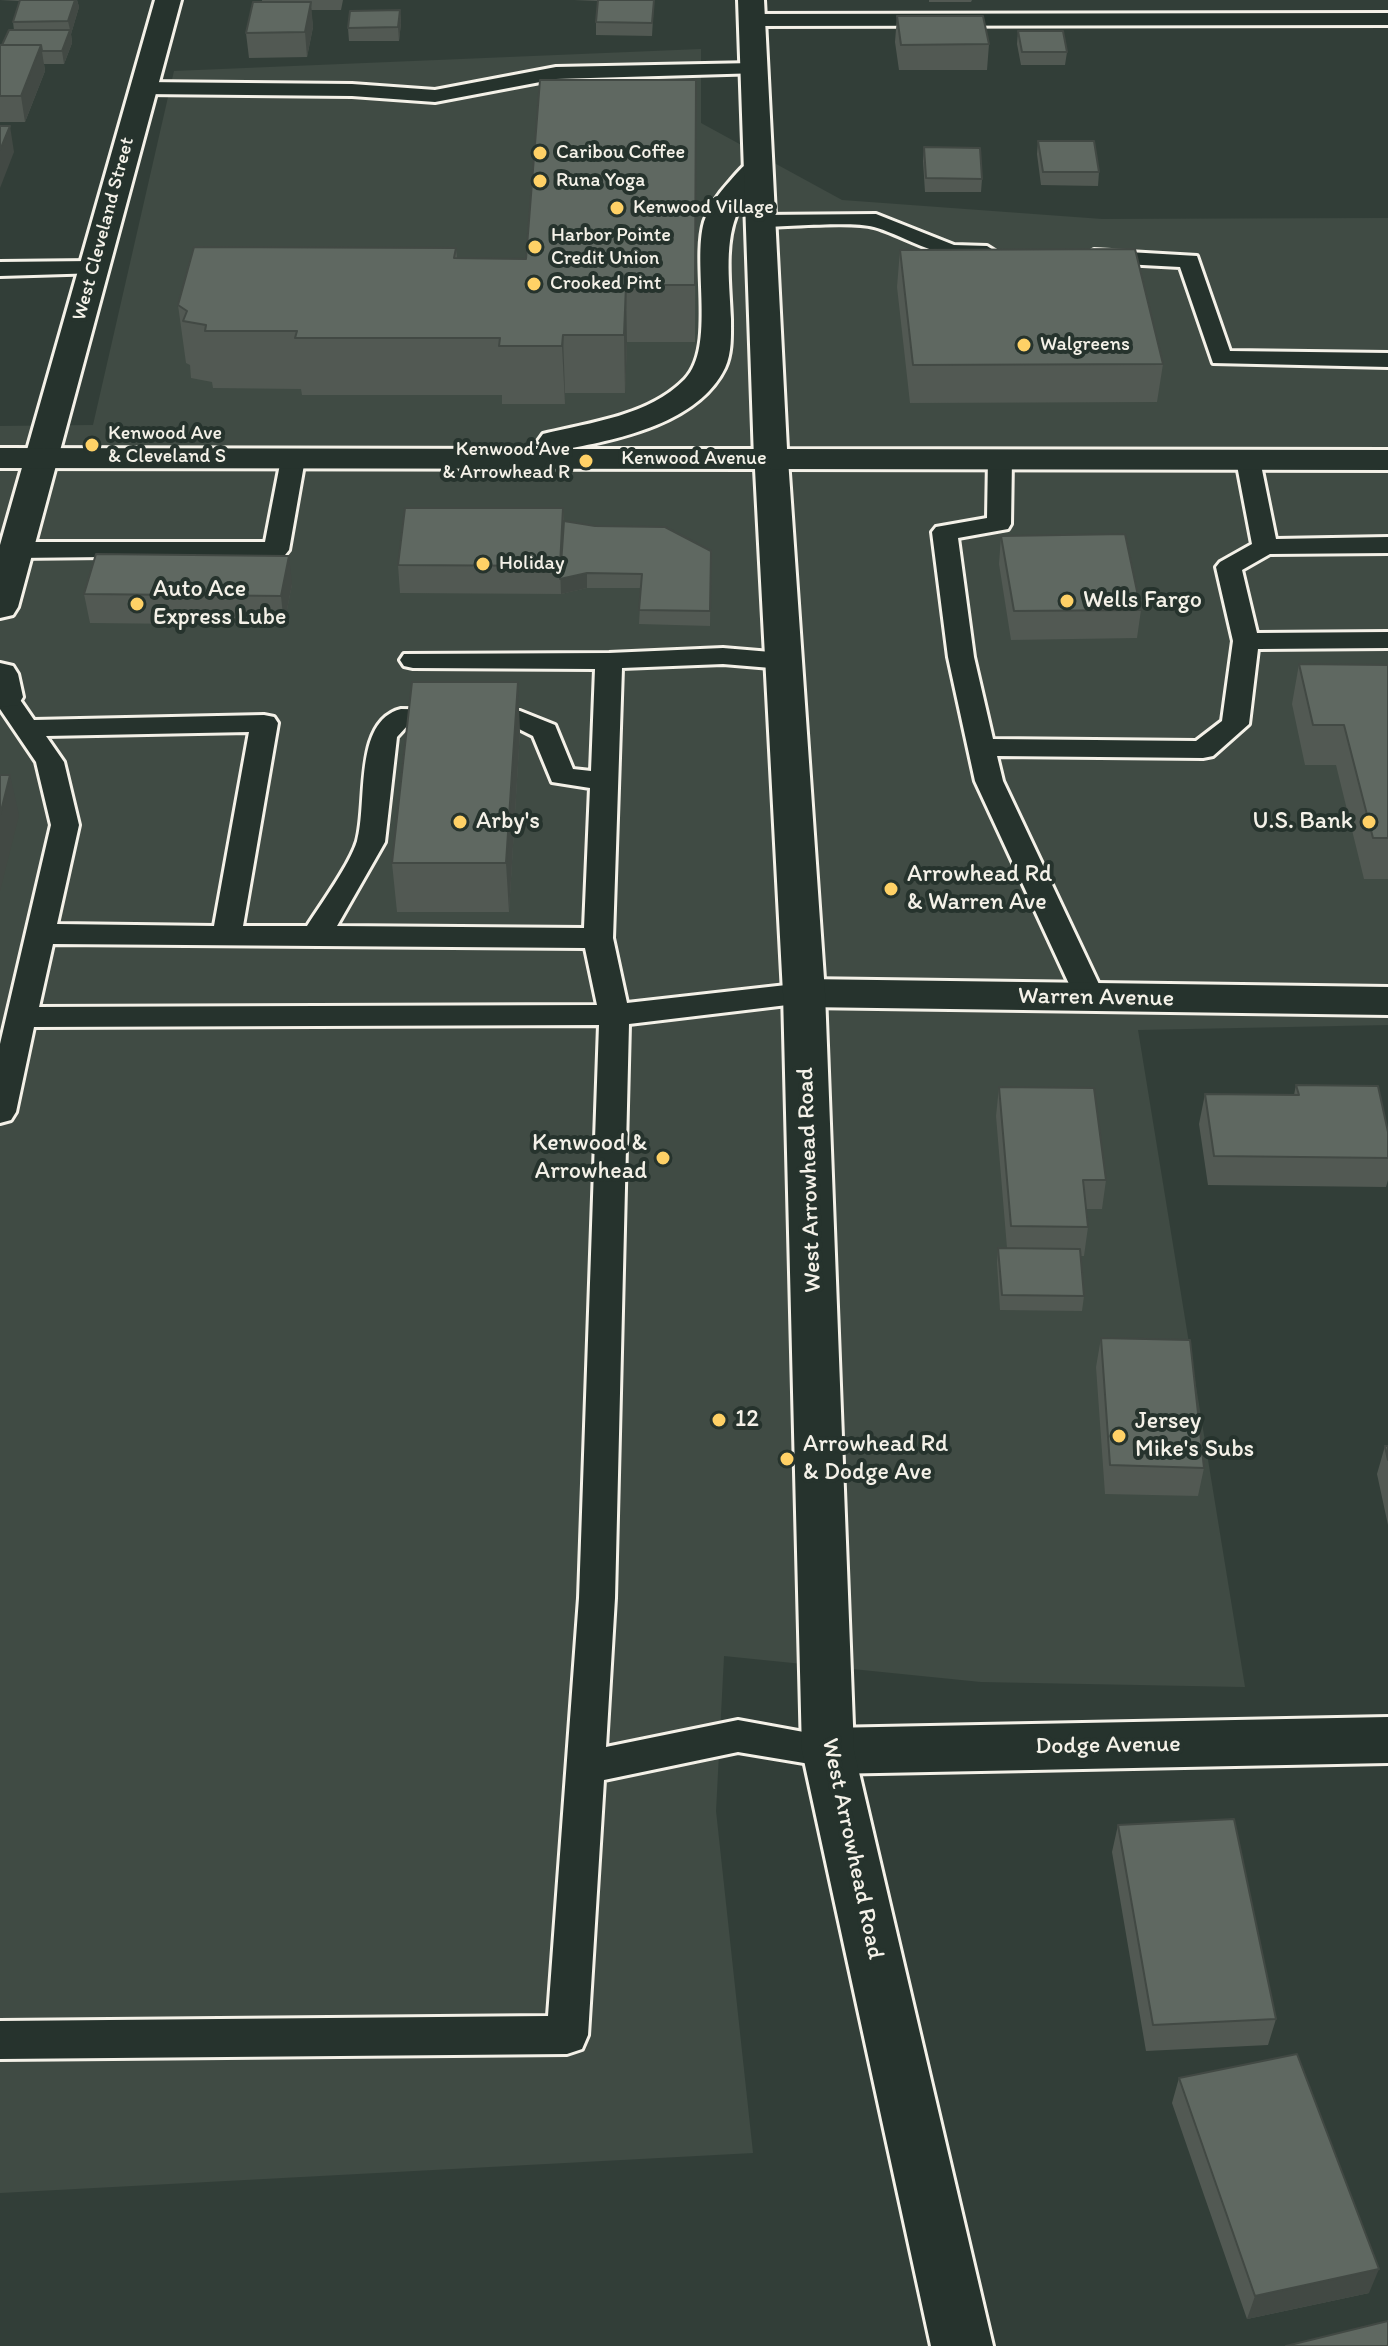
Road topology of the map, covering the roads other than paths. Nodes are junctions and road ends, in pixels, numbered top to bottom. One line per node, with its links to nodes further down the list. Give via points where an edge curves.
1 (168, 0): 5 (street, West Cleveland Street)
2 (751, 10): 3 (lane); 4 (street, West Arrowhead Road)
3 (1388, 19)
4 (754, 69): 5 (lane, via 556,73 435,96); 6 (street, West Arrowhead Road)
5 (142, 88): 10 (street, West Cleveland Street)
6 (758, 167): 7 (street, West Arrowhead Road); 16 (street, via 721,215 717,229 712,357 701,378 676,400 624,424)
7 (761, 221): 8 (lane, via 876,220 950,251); 17 (street, West Arrowhead Road)
8 (1013, 254)
9 (1077, 256): 12 (lane, via 1189,261 1221,358)
10 (92, 268): 11 (lane); 14 (street, West Cleveland Street)
11 (0, 269)
12 (1388, 360)
13 (0, 458): 14 (street, Kenwood Avenue)
14 (41, 458): 15 (street, Kenwood Avenue); 23 (street, West Cleveland Street)
15 (293, 459): 16 (street, Kenwood Avenue); 23 (lane, via 276,550)
16 (460, 459): 17 (street, Kenwood Avenue)
17 (771, 459): 18 (street, Kenwood Avenue); 29 (street, West Arrowhead Road)
18 (1000, 459): 19 (street, Kenwood Avenue); 32 (lane, via 999,524 945,532 961,657)
19 (1248, 460): 20 (street, Kenwood Avenue); 22 (lane)
20 (1388, 460)
21 (1388, 545): 22 (lane)
22 (1265, 547): 26 (lane, via 1229,567)
23 (16, 550): 24 (street, West Cleveland Street)
24 (0, 607)
25 (1388, 640): 26 (lane)
26 (1246, 641): 32 (lane, via 1235,724 1203,750)
27 (413, 660): 28 (lane)
28 (609, 661): 29 (lane, via 723,656); 33 (lane)
29 (783, 661): 38 (street, West Arrowhead Road)
30 (2, 689): 31 (lane)
31 (27, 728): 34 (lane, via 50,762 65,825); 35 (lane, via 264,723)
32 (982, 747): 39 (lane, via 989,781)
33 (604, 781): 36 (lane, via 562,776 545,731 520,719 401,717 384,735 371,842); 37 (lane)
34 (39, 934): 35 (lane); 42 (lane)
35 (227, 935): 36 (lane)
36 (317, 935): 37 (lane)
37 (598, 938): 41 (lane)
38 (804, 993): 39 (street, Warren Avenue); 41 (lane); 45 (street, West Arrowhead Road)
39 (1091, 999): 40 (street, Warren Avenue)
40 (1388, 1001)
41 (614, 1015): 42 (lane); 46 (lane, via 597,1598)
42 (23, 1017): 43 (lane)
43 (0, 1112)
44 (1388, 1740): 45 (street, Dodge Avenue)
45 (828, 1751): 46 (lane, via 738,1736); 48 (street, West Arrowhead Road)
46 (583, 1768): 47 (lane, via 567,2035)
47 (0, 2040)
48 (962, 2346)

